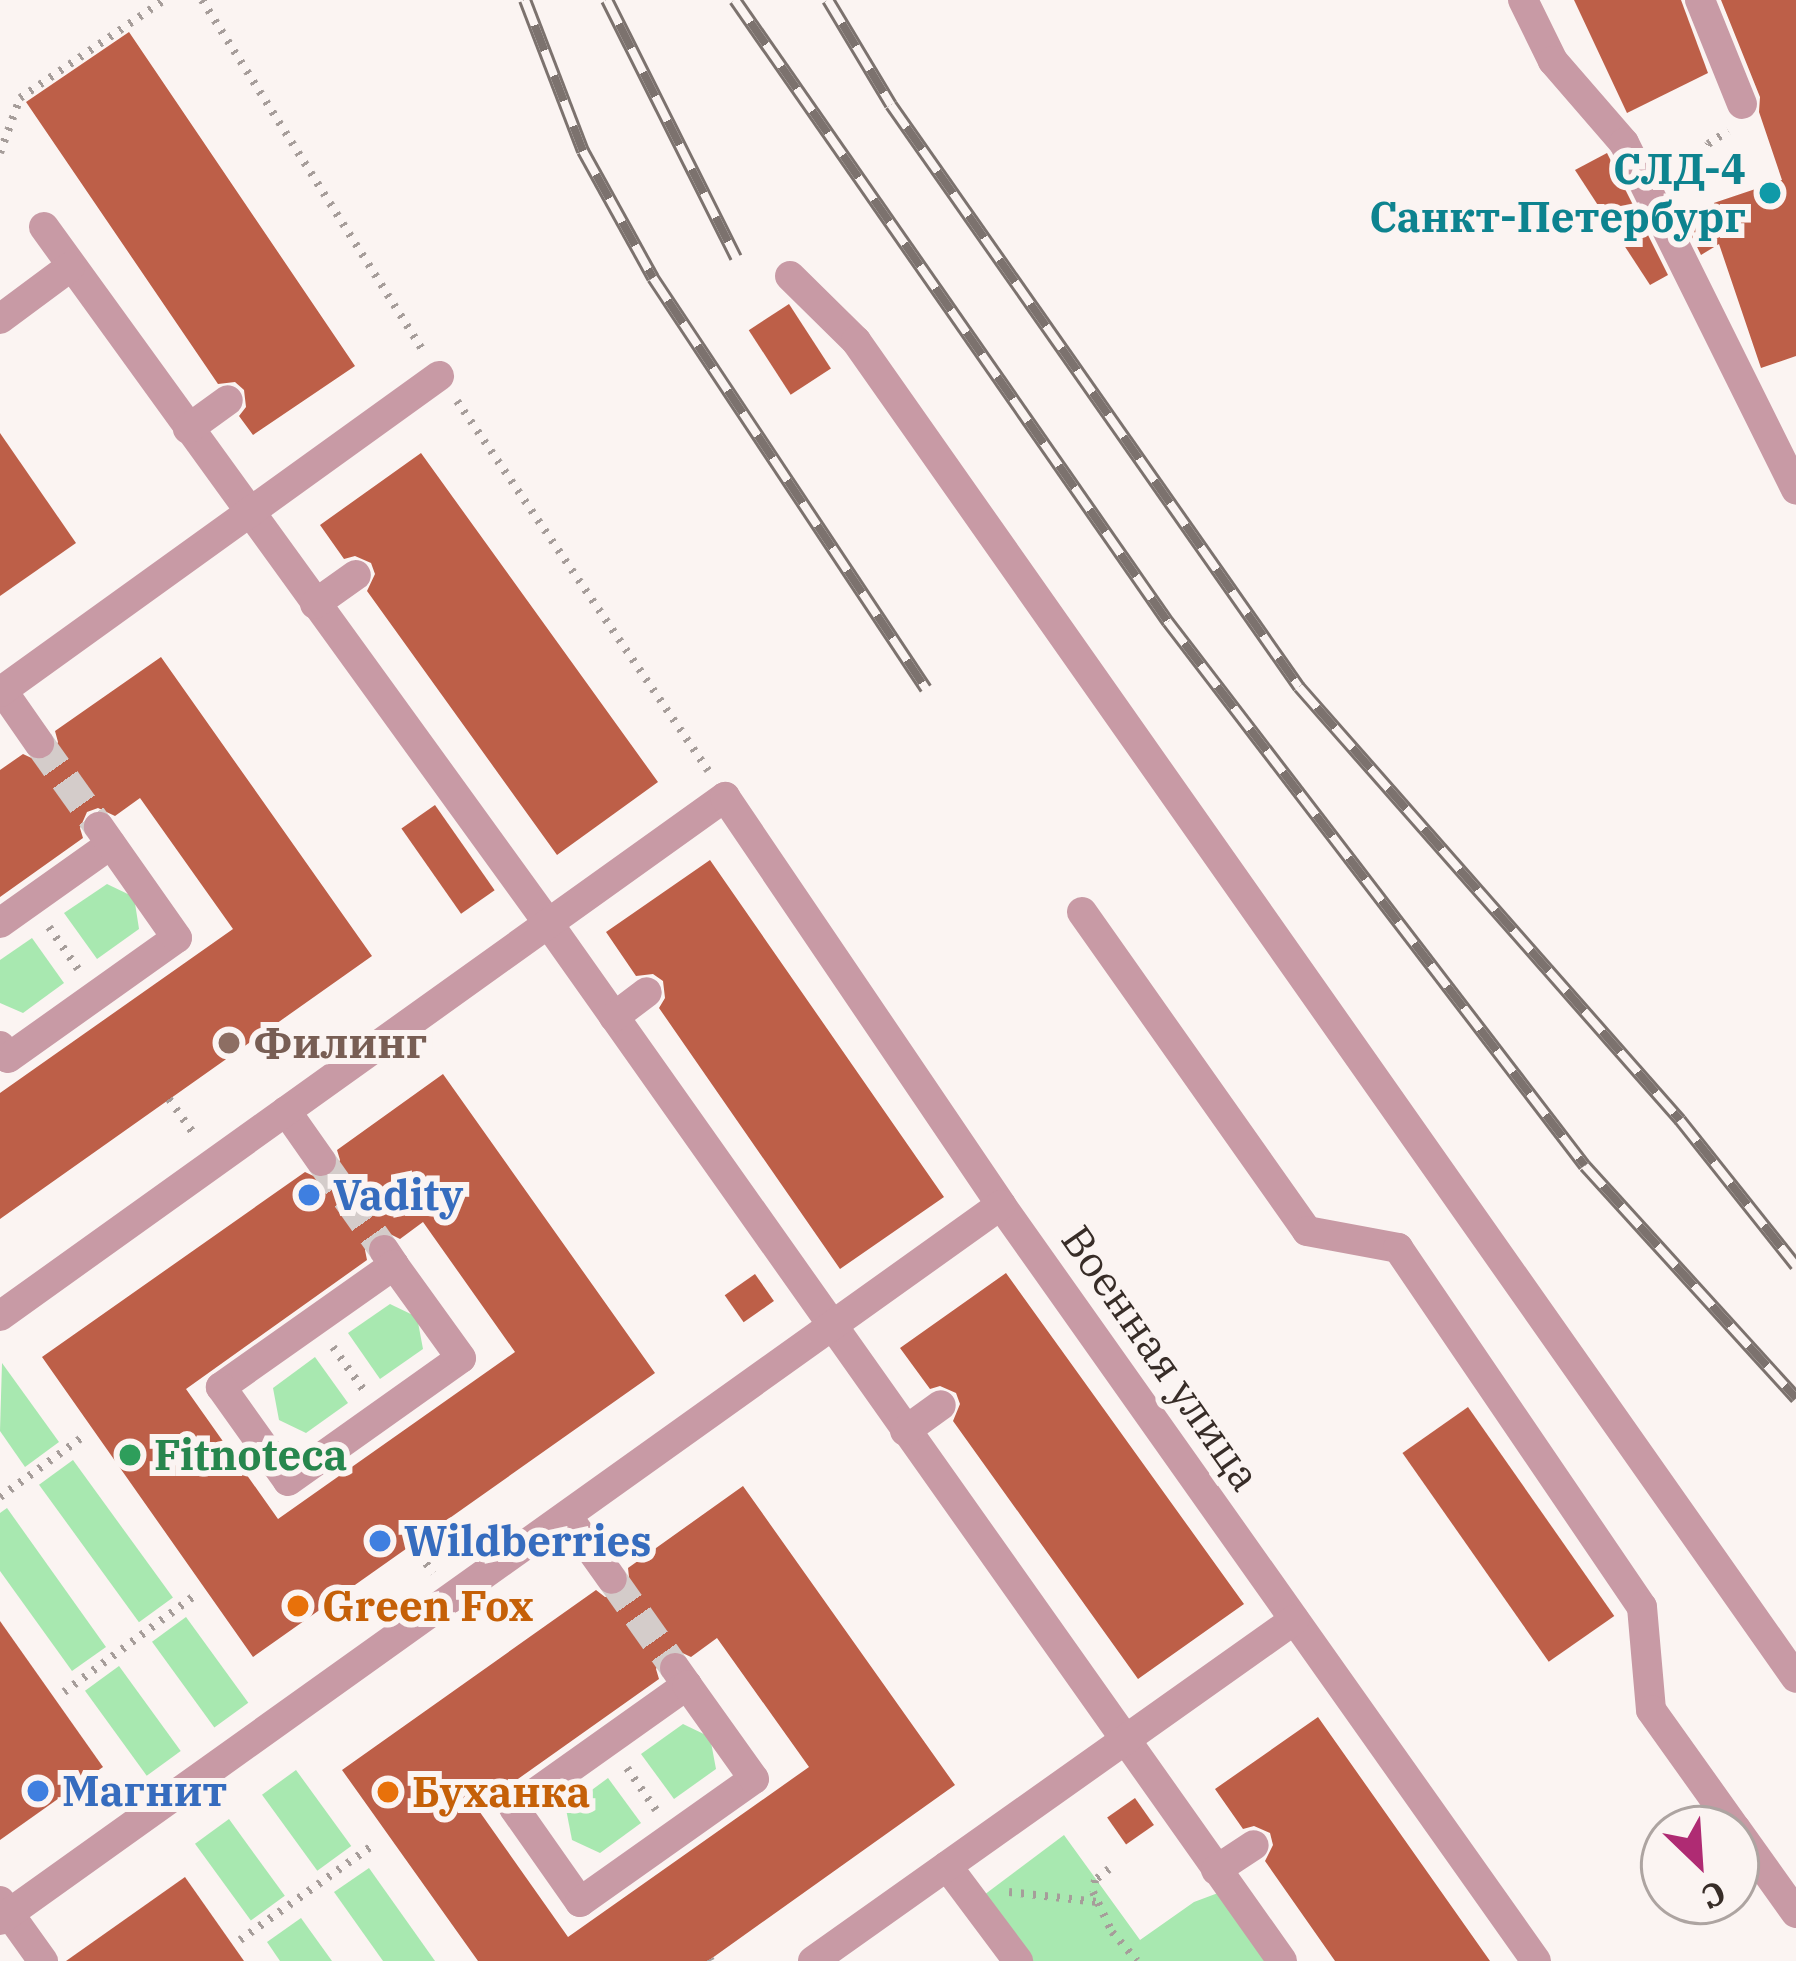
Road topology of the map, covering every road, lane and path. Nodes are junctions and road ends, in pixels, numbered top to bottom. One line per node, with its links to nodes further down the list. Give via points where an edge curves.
1 (164, 0): 6 (path, via 20,98)
2 (202, 0): 11 (path)
3 (1523, 0): 14 (street, via 1553,61 1624,143)
4 (1700, 0): 5 (street)
5 (1742, 104)
6 (0, 153)
7 (44, 227): 8 (street)
8 (70, 267): 10 (street); 13 (street)
9 (790, 276): 48 (street, via 856,341)
10 (0, 319)
11 (439, 376): 15 (street); 20 (path)
12 (229, 400): 13 (street)
13 (188, 429): 15 (street)
14 (1796, 490)
15 (249, 513): 17 (street); 18 (street)
16 (356, 575): 17 (street)
17 (315, 604): 24 (street)
18 (1, 691): 19 (street)
19 (39, 742)
20 (725, 797): 24 (street); 33 (street, Военная улица)
21 (31, 902): 23 (street); 26 (path); 26 (street, via 105,836 177,938)
22 (1082, 912): 52 (street, via 1307,1231 1398,1248 1642,1606 1651,1711)
23 (0, 923)
24 (548, 923): 27 (street); 30 (street)
25 (647, 992): 27 (street)
26 (96, 995): 28 (street, via 8,1058)
27 (614, 1017): 36 (street)
28 (0, 1046)
29 (169, 1100): 31 (path)
30 (286, 1111): 32 (street); 34 (street)
31 (200, 1143)
32 (321, 1161)
33 (1001, 1205): 36 (street); 47 (street, Военная улица)
34 (0, 1316)
35 (315, 1321): 38 (path); 38 (street, via 389,1257 461,1358); 38 (street, via 221,1387 287,1481)
36 (831, 1326): 39 (street); 42 (street)
37 (941, 1405): 39 (street)
38 (381, 1414)
39 (905, 1431): 51 (street)
40 (84, 1436): 41 (path)
41 (0, 1497)
42 (567, 1516): 44 (street); 61 (street)
43 (412, 1544): 45 (path)
44 (611, 1579)
45 (437, 1580)
46 (197, 1594): 49 (path)
47 (1294, 1620): 51 (street); 69 (street, Военная улица)
48 (1796, 1678)
49 (64, 1692)
50 (608, 1741): 53 (path); 53 (street, via 681,1677 754,1779); 53 (street, via 514,1808 580,1902)
51 (1124, 1741): 58 (street); 59 (street)
52 (1719, 1805)
53 (675, 1835)
54 (376, 1843): 63 (path)
55 (1254, 1845): 58 (street)
56 (1760, 1863): 62 (street)
57 (1109, 1869): 60 (path, via 1095,1880)
58 (1216, 1870): 68 (street)
59 (955, 1877): 60 (path); 65 (street); 66 (street)
60 (1097, 1902): 67 (path)
61 (3, 1911): 64 (street)
62 (1796, 1913)
63 (240, 1940)
64 (43, 1961)
65 (813, 1961)
66 (1018, 1961)
67 (1137, 1961)
68 (1282, 1961)
69 (1536, 1961)

